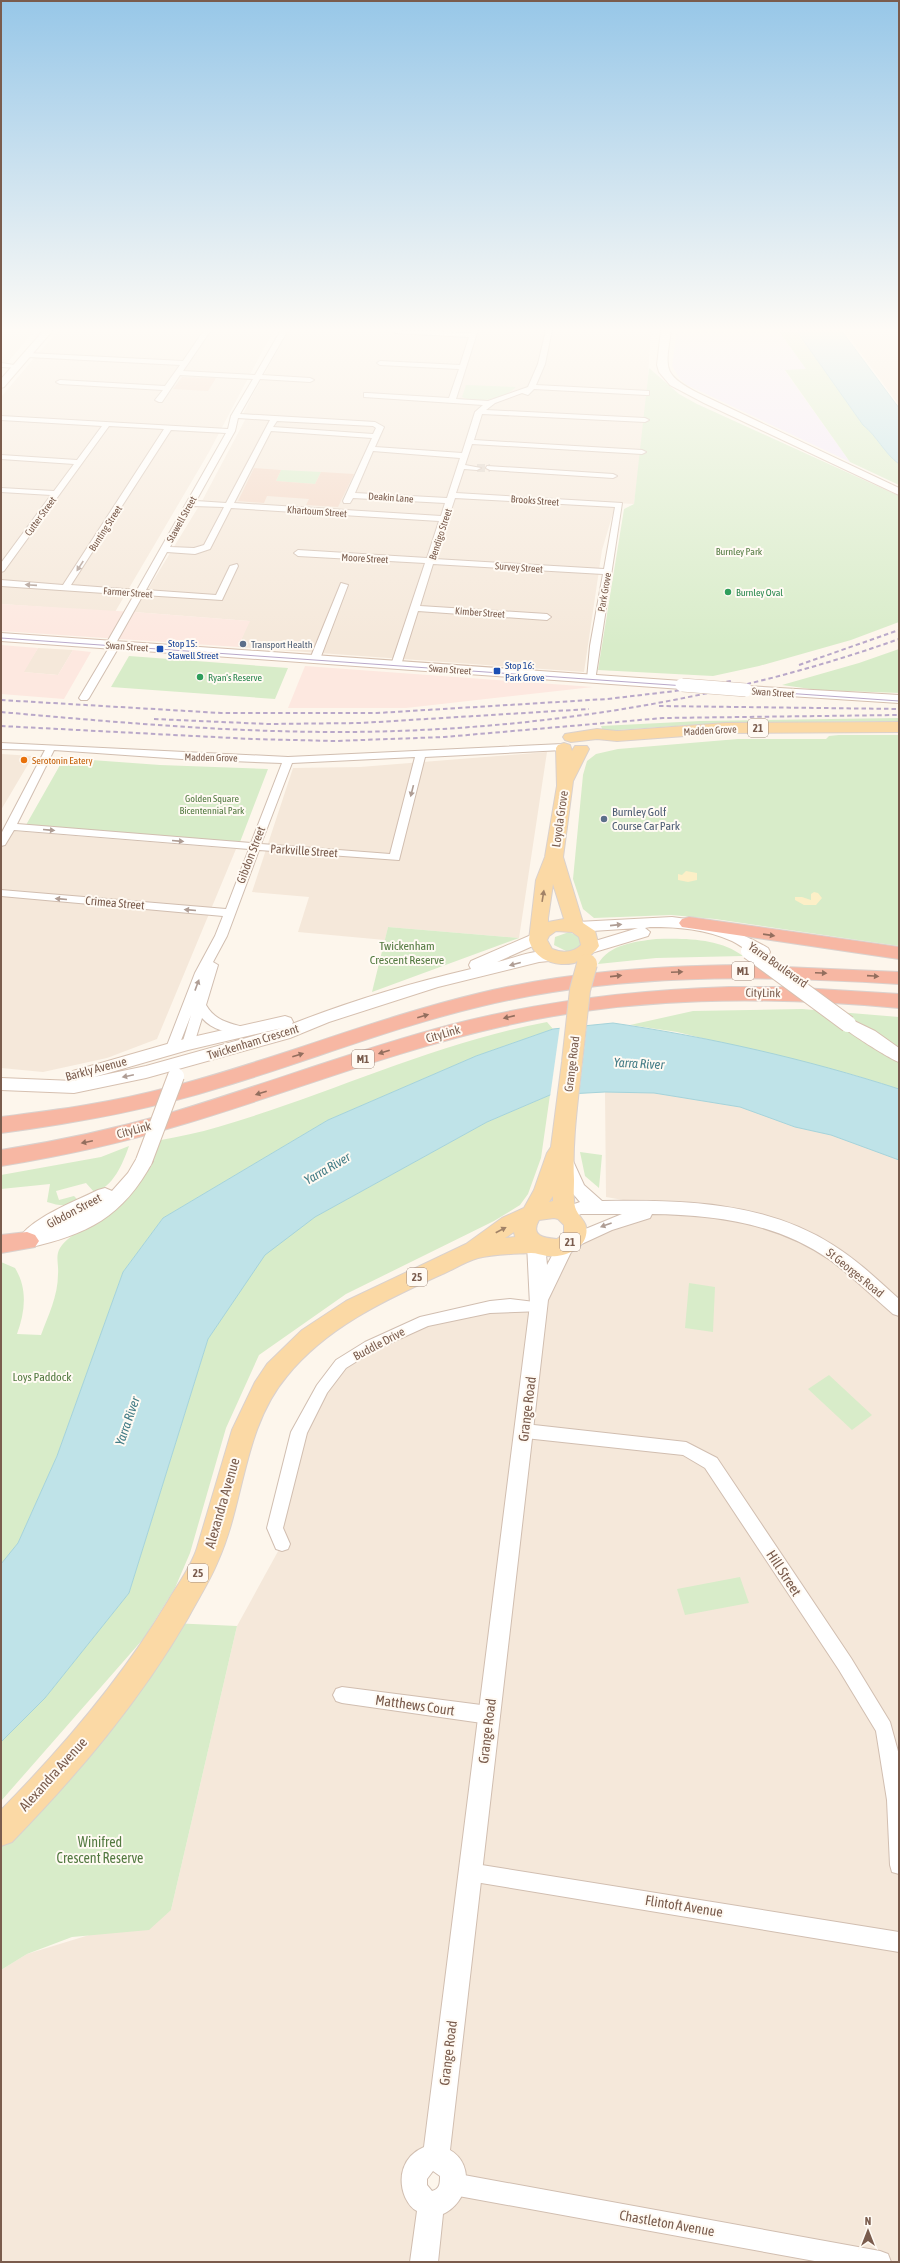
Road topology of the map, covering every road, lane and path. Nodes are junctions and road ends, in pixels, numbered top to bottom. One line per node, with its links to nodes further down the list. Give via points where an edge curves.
1 (98, 436): 14 (street, Cutter Street)
2 (163, 436): 37 (street, Bunting Street, one-way to 37)
3 (228, 436): 24 (street, Stawell Street)
4 (266, 436): 25 (street)
5 (370, 436): 6 (street)
6 (376, 436): 10 (street)
7 (472, 436): 9 (street, Bendigo Street)
8 (781, 436): 20 (main road)
9 (470, 442): 11 (street); 12 (street, Bendigo Street)
10 (371, 448): 12 (street); 22 (street)
11 (642, 452)
12 (466, 456): 15 (street, Bendigo Street)
13 (1, 457): 14 (street)
14 (79, 462): 21 (street, Cutter Street)
15 (462, 467): 16 (street); 23 (street, Bendigo Street)
16 (477, 468)
17 (490, 468): 18 (street)
18 (612, 476)
19 (1, 490): 21 (street)
20 (899, 492)
21 (56, 493): 33 (street, Cutter Street)
22 (350, 495): 23 (street, Deakin Lane); 27 (street)
23 (451, 498): 26 (street, Brooks Street); 28 (street, Bendigo Street)
24 (190, 503): 25 (street, Khartoum Street); 29 (street, Stawell Street)
25 (229, 505): 27 (street, Khartoum Street); 29 (street, via 206,549)
26 (619, 505): 34 (street, Park Grove)
27 (342, 512): 28 (street, Khartoum Street)
28 (444, 519): 31 (street, Bendigo Street)
29 (165, 549): 38 (street, Stawell Street)
30 (298, 553): 31 (street, Moore Street)
31 (431, 562): 34 (street, Survey Street); 39 (street, Bendigo Street)
32 (234, 566): 38 (street, Farmer Street, via 218,598)
33 (1, 569)
34 (608, 572): 45 (street, Park Grove)
35 (1, 583): 37 (street, Farmer Street, one-way to 35)
36 (344, 585): 43 (street)
37 (66, 587): 38 (street, Farmer Street)
38 (140, 593): 42 (street, Stawell Street)
39 (414, 608): 40 (street, Kimber Street); 44 (street, Bendigo Street)
40 (547, 617)
41 (1, 637): 42 (main road, Swan Street)
42 (113, 645): 43 (main road, Swan Street); 46 (street, Stawell Street)
43 (315, 659): 44 (main road, Swan Street)
44 (396, 665): 45 (main road, Swan Street)
45 (592, 679): 47 (main road, Swan Street, bridge)
46 (84, 698)
47 (899, 699)
48 (899, 727): 49 (main road, Madden Grove / 21, via 726,728 617,736)
49 (571, 744): 52 (street, Madden Grove); 57 (main road, Loyola Grove / 21)
50 (1, 746): 51 (street, Madden Grove)
51 (51, 747): 53 (street, Madden Grove); 54 (street)
52 (421, 753): 53 (street, Madden Grove); 56 (street, Parkville Street, one-way to 56, via 395,858)
53 (288, 760): 56 (street, Gibdon Street)
54 (10, 827): 55 (street); 56 (street, Parkville Street, one-way to 56)
55 (1, 843)
56 (254, 847): 59 (street, Gibdon Street)
57 (554, 857): 61 (main road, Loyola Grove / 21); 62 (main road, Loyola Grove / 21, one-way to 57, via 545,880)
58 (1, 893): 59 (street, Crimea Street, one-way to 58)
59 (229, 913): 63 (street, Gibdon Street)
60 (689, 923): 61 (main road, Yarra Boulevard, one-way to 60, via 658,921); 64 (main road, Yarra Boulevard, via 729,934); 65 (highway, one-way to 65)
61 (576, 927): 62 (main road, via 547,928); 66 (main road, 21, via 585,932 590,939)
62 (539, 936): 66 (main road, 21, via 541,948); 68 (main road, Twickenham Crescent)
63 (215, 950): 70 (street, Gibdon Street); 73 (street, Gibdon Street, one-way to 63, via 202,973)
64 (756, 951): 66 (main road, Yarra Boulevard, via 710,935 667,930 633,934); 74 (main road, Yarra Boulevard)
65 (899, 953)
66 (573, 957): 68 (main road, Twickenham Crescent, one-way to 68, via 539,957); 80 (main road, Grange Road / 21, bridge, via 580,990)
67 (899, 978): 77 (highway, CityLink / M1, one-way to 67, via 480,999 550,985 638,974 749,970)
68 (434, 984): 71 (main road, Twickenham Crescent)
69 (899, 1001): 81 (highway, CityLink / M1, one-way to 81, via 737,992 631,998 547,1010 448,1032 229,1104 139,1129)
70 (201, 1007): 72 (street, via 213,1023); 73 (street, Gibdon Street)
71 (323, 1018): 72 (main road, Twickenham Crescent, via 290,1021); 75 (main road, Twickenham Crescent, via 284,1034)
72 (243, 1031): 73 (main road, Twickenham Crescent)
73 (180, 1046): 75 (main road, Gibdon Street); 76 (main road, Barkly Avenue, via 64,1078)
74 (899, 1056)
75 (171, 1072): 76 (main road, Barkly Avenue, one-way to 76, via 74,1087); 82 (main road, Gibdon Street, via 126,1190)
76 (1, 1084)
77 (125, 1106): 78 (highway, CityLink / M1); 79 (highway, M1, via 34,1131)
78 (1, 1125)
79 (1, 1136)
80 (563, 1137): 83 (street, via 575,1187); 85 (main road, Grange Road / 21); 86 (main road, Grange Road / 21, via 545,1190)
81 (1, 1158)
82 (98, 1206): 87 (main road, Gibdon Street); 88 (main road, Gibdon Street)
83 (599, 1208): 84 (street, St Georges Road); 85 (street, St Georges Road)
84 (671, 1208): 92 (street, St Georges Road, one-way to 92, via 626,1218); 95 (street, St Georges Road, via 731,1212 784,1227 804,1236 844,1261)
85 (565, 1212): 86 (main road, via 551,1208); 92 (main road, 21, via 576,1227 575,1236)
86 (532, 1214): 91 (main road, 21, via 527,1219 524,1229); 93 (main road, Alexandra Avenue / 25, one-way to 86, via 489,1236)
87 (62, 1216): 88 (main road); 89 (main road, Gibdon Street, via 47,1224)
88 (84, 1222): 89 (main road, Gibdon Street, via 58,1233)
89 (27, 1241): 90 (highway)
90 (1, 1244)
91 (535, 1244): 92 (main road, 21, via 554,1248); 93 (main road, Alexandra Avenue / 25); 94 (street, Grange Road / 21, via 539,1274)
92 (568, 1244): 94 (street, Grange Road / 21, via 551,1273)
93 (474, 1250): 101 (main road, Alexandra Avenue / 25, via 361,1304 320,1329 290,1355 255,1401 238,1446 207,1557 171,1623 138,1676 42,1790)
94 (539, 1306): 96 (street, Grange Road / 21); 97 (street, Buddle Drive, via 490,1307 425,1321 370,1346 341,1364 322,1389 299,1432 276,1528)
95 (899, 1309)
96 (525, 1431): 99 (street, Grange Road / 21); 100 (street, Hill Street, via 686,1450 711,1463 875,1710)
97 (282, 1544)
98 (342, 1695): 99 (street, Matthews Court)
99 (489, 1715): 103 (street, Grange Road / 21)
100 (894, 1748): 102 (street, Hill Street)
101 (1, 1831)
102 (899, 1865)
103 (469, 1872): 104 (street, Flintoft Avenue); 105 (street, Grange Road / 21)
104 (899, 1942)
105 (436, 2157): 106 (street, via 452,2170); 107 (street, via 424,2160 415,2171 414,2178 416,2192 420,2198)
106 (453, 2184): 107 (street, via 452,2192 443,2202); 109 (street, Chastleton Avenue)
107 (431, 2204): 108 (street)
108 (424, 2262)
109 (880, 2262)

